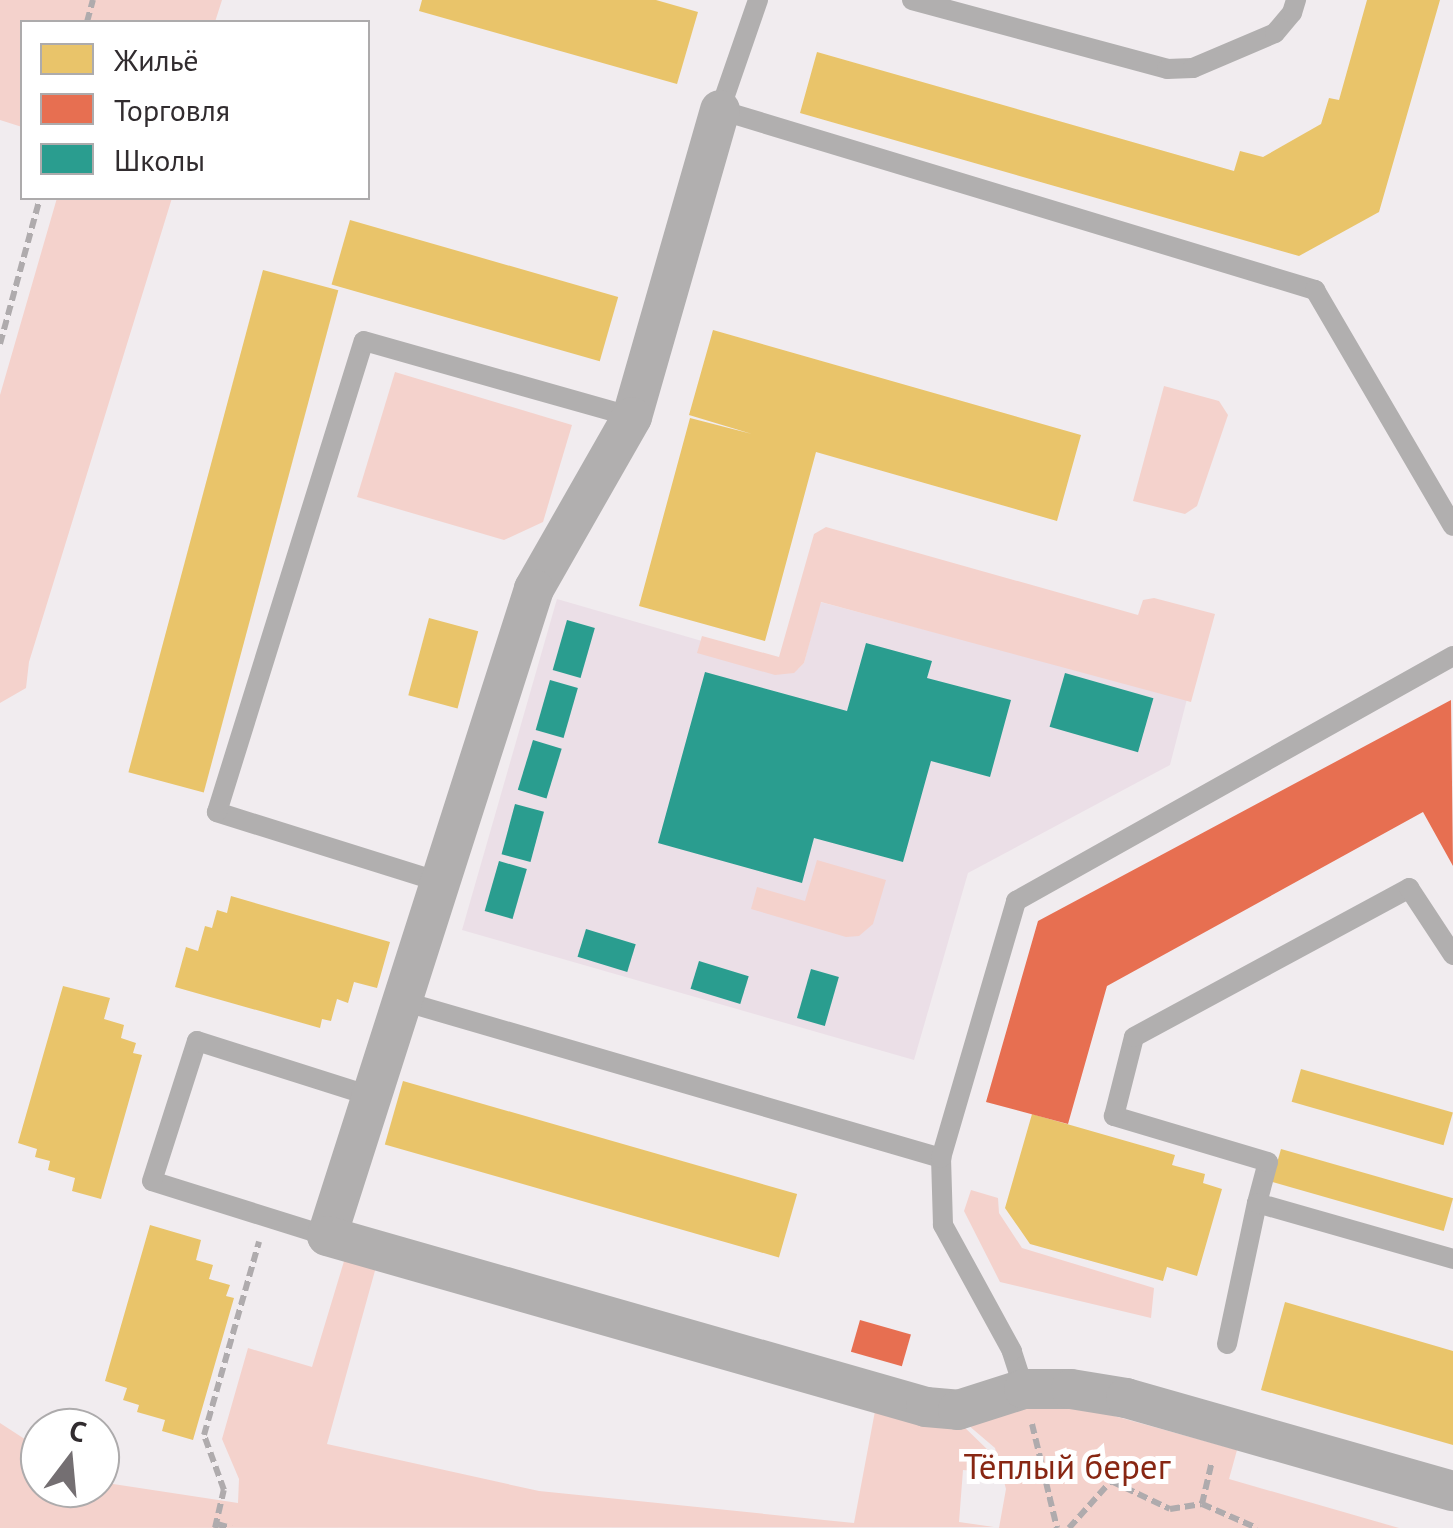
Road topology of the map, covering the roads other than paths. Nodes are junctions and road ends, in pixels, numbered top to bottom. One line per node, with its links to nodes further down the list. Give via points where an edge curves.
1 (758, 0): 4 (lane)
2 (912, 0): 3 (lane, via 1167,69 1193,68 1275,33)
3 (1296, 0)
4 (720, 110): 5 (street); 6 (lane, via 1314,290)
5 (632, 417): 8 (street, via 534,589); 8 (lane, via 364,340 217,812)
6 (1453, 526)
7 (1453, 656): 12 (lane, via 1016,900)
8 (444, 883): 10 (street)
9 (1453, 955): 13 (lane, via 1409,888 1134,1037 1114,1116 1268,1162)
10 (399, 1000): 11 (street); 12 (lane)
11 (370, 1096): 14 (street); 14 (lane, via 197,1041 152,1180)
12 (941, 1158): 17 (lane, via 942,1225 1012,1352)
13 (1257, 1203): 15 (lane); 16 (lane)
14 (327, 1236): 17 (street, via 926,1408 958,1410)
15 (1453, 1259)
16 (1227, 1344)
17 (1024, 1389): 18 (street, via 1126,1398)
18 (1453, 1491)

